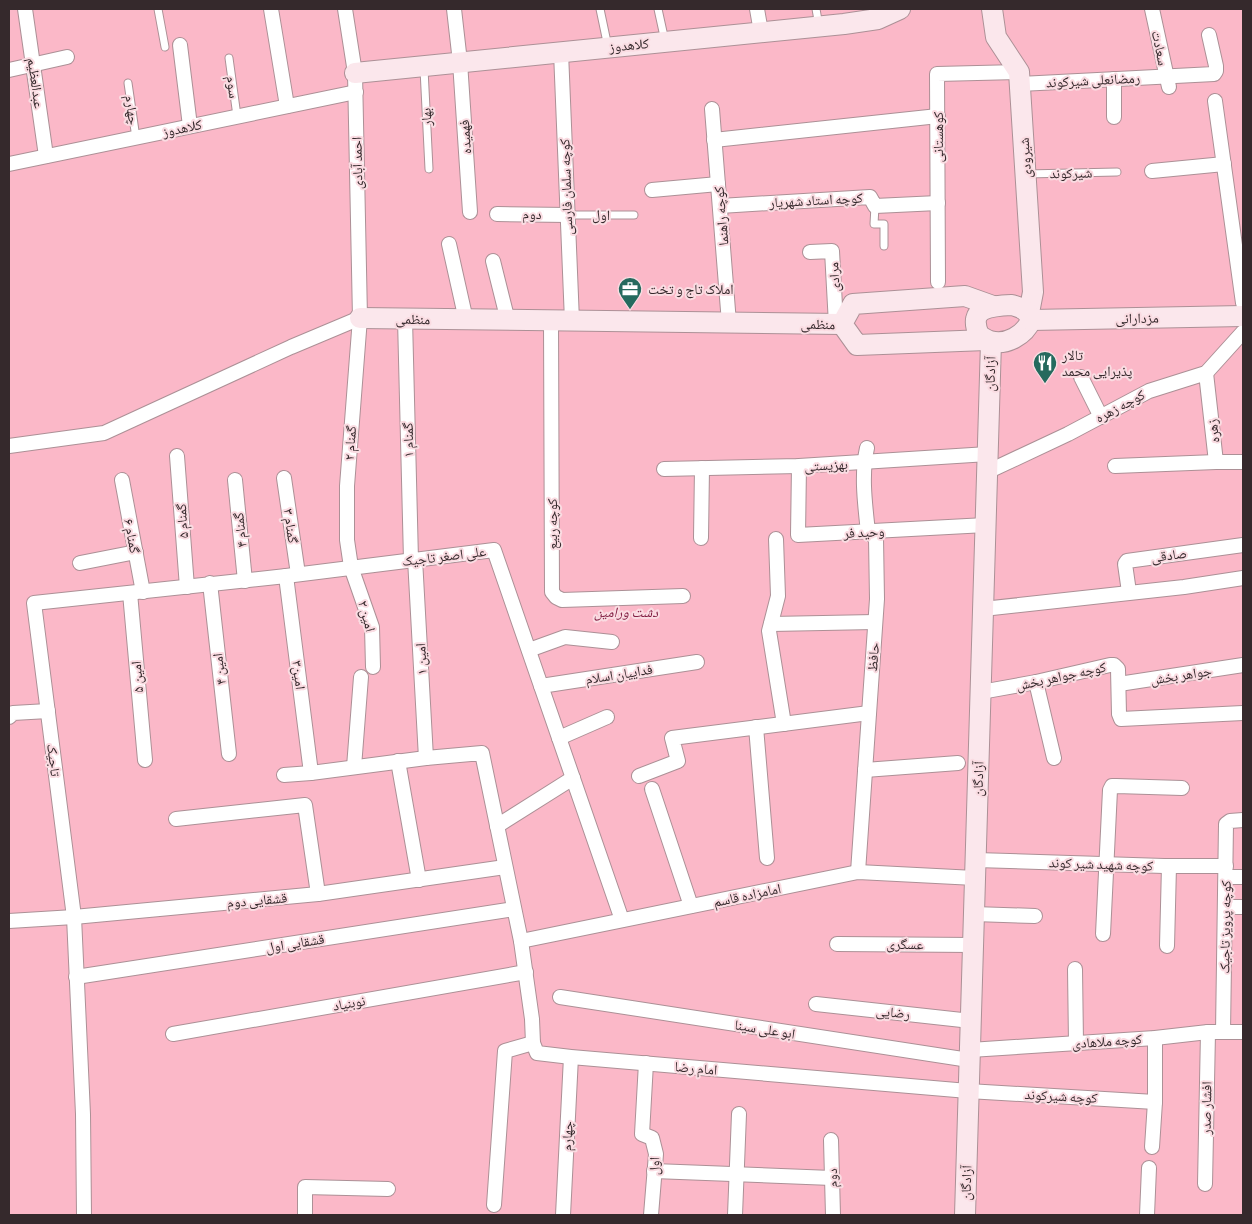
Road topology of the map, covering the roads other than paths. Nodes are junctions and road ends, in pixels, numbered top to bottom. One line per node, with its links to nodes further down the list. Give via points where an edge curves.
1 (25, 9): 24 (street, عبدالعظیم)
2 (158, 9): 18 (lane)
3 (271, 9): 33 (street)
4 (345, 9): 29 (street, احمد آبادی)
5 (454, 9): 23 (street, فهمیده)
6 (600, 9): 19 (lane)
7 (658, 9): 16 (lane)
8 (757, 9): 14 (street)
9 (900, 9): 12 (main road, کلاهدوز)
10 (992, 9): 27 (main road, شیرودی, via 996,37)
11 (1152, 9): 30 (street, سعادت)
12 (878, 14): 13 (main road, کلاهدوز)
13 (818, 18): 14 (main road, کلاهدوز)
14 (761, 32): 16 (main road, کلاهدوز)
15 (1209, 35): 30 (street, رمضانعلی شیرکوند, via 1216,66 1214,74)
16 (666, 42): 19 (main road, کلاهدوز)
17 (180, 45): 38 (street)
18 (165, 47)
19 (608, 48): 20 (main road, کلاهدوز)
20 (561, 52): 23 (main road, کلاهدوز); 55 (street, کوچه سلمان فارسی)
21 (67, 57): 24 (street)
22 (229, 58): 35 (lane, سوم)
23 (460, 62): 25 (main road, کلاهدوز); 53 (street, فهمیده)
24 (33, 64): 26 (street); 41 (street, عبدالعظیم)
25 (424, 66): 29 (main road, کلاهدوز); 44 (lane, بهار)
26 (9, 70)
27 (1020, 78): 28 (street, رمضانعلی شیرکوند); 36 (street, کوهستانی, via 938,74); 47 (main road, شیرودی)
28 (1114, 79): 30 (street, رمضانعلی شیرکوند); 37 (street)
29 (356, 82): 33 (street, کلاهدوز); 66 (street, احمد آبادی)
30 (1168, 82)
31 (128, 83): 39 (lane, چهارم)
32 (1215, 101): 43 (street)
33 (287, 106): 35 (street, کلاهدوز)
34 (712, 109): 40 (street, کوچه راهنما)
35 (237, 116): 38 (street, کلاهدوز)
36 (938, 116): 40 (street); 50 (street, کوهستانی)
37 (1114, 117)
38 (190, 126): 39 (street, کلاهدوز)
39 (136, 138): 41 (street, کلاهدوز)
40 (714, 140): 48 (street, کوچه راهنما)
41 (46, 156): 42 (street, کلاهدوز)
42 (9, 164)
43 (1224, 164): 45 (street); 62 (street)
44 (429, 169)
45 (1152, 171)
46 (1117, 172): 47 (lane, شیرکوند)
47 (1026, 174): 65 (main road, شیرودی, via 1033,292)
48 (718, 184): 49 (street); 51 (street, کوچه راهنما)
49 (652, 190)
50 (938, 203): 52 (street, کوچه استاد شهریار); 61 (street, کوهستانی)
51 (720, 206): 52 (street, کوچه استاد شهریار, via 870,197); 72 (street, کوچه راهنما)
52 (874, 206): 58 (lane, via 874,224 884,224)
53 (470, 212)
54 (497, 214): 55 (street, دوم)
55 (568, 215): 56 (lane, اول); 71 (street, کوچه سلمان فارسی)
56 (634, 215)
57 (449, 244): 68 (street)
58 (884, 246)
59 (810, 252): 73 (street, مرادی, via 832,251)
60 (493, 261): 69 (street)
61 (938, 282)
62 (1243, 303)
63 (992, 306): 65 (main road, via 1012,305 1022,308); 73 (main road, منظمی, via 964,296 853,304); 75 (main road, via 976,316 976,329)
64 (1243, 316): 65 (main road, مزدارانی)
65 (1030, 317): 75 (main road, via 1028,328 1021,335 1011,340)
66 (360, 318): 67 (main road, منظمی); 79 (street, منظمی, via 104,433); 101 (street, گمنام ۲, via 347,486)
67 (405, 320): 68 (main road, منظمی); 99 (street, گمنام ۱)
68 (466, 320): 69 (main road, منظمی)
69 (508, 321): 70 (main road, منظمی)
70 (551, 321): 71 (main road, منظمی); 109 (street, کوچه ربیع, via 552,592 562,600)
71 (572, 322): 72 (main road, منظمی)
72 (729, 323): 73 (main road, منظمی)
73 (839, 324): 75 (main road, منظمی, via 857,345)
74 (1243, 332): 76 (street)
75 (988, 341): 85 (main road, آزادگان)
76 (1206, 373): 78 (street, کوچه زهره, via 1150,391); 83 (street, زهره)
77 (1081, 377): 78 (street)
78 (1100, 416): 85 (street, کوچه زهره, via 1008,463)
79 (9, 446)
80 (867, 448): 82 (street, حافظ)
81 (177, 456): 106 (street, گمنام ۵)
82 (864, 462): 85 (street, بهزیستی); 89 (street, بهزیستی); 94 (street, حافظ)
83 (1216, 462): 84 (street, زهره); 86 (street)
84 (1243, 462)
85 (987, 463): 93 (main road, آزادگان)
86 (1115, 466)
87 (702, 468): 88 (street, بهزیستی); 89 (street, بهزیستی); 95 (street)
88 (664, 469)
89 (799, 473): 94 (street, وحید فر, via 798,535)
90 (284, 478): 102 (street, گمنام ۳)
91 (122, 480): 98 (street, گمنام ۶)
92 (235, 480): 104 (street, گمنام ۴)
93 (986, 526): 94 (street, وحید فر); 111 (main road, آزادگان)
94 (868, 532): 112 (street, حافظ, via 876,538)
95 (701, 538)
96 (776, 539): 113 (street, via 778,596)
97 (1243, 545): 107 (street, صادقی, via 1126,561)
98 (136, 552): 100 (street); 108 (street, گمنام ۶)
99 (413, 560): 101 (street, علی اصغر تاجیک); 115 (street, علی اصغر تاجیک, via 494,550); 133 (street, امین ۱)
100 (80, 563)
101 (350, 567): 102 (street, علی اصغر تاجیک); 118 (street, امین ۲, via 372,627)
102 (292, 575): 104 (street, علی اصغر تاجیک); 140 (street, امین۳)
103 (1243, 578): 107 (street)
104 (245, 581): 105 (street, علی اصغر تاجیک)
105 (210, 583): 106 (street, علی اصغر تاجیک); 132 (street, امین ۴)
106 (187, 587): 108 (street, علی اصغر تاجیک)
107 (1129, 592): 111 (street)
108 (137, 593): 110 (street, علی اصغر تاجیک); 135 (street, امین ۵)
109 (684, 596)
110 (34, 603): 124 (street, تاجیک)
111 (983, 608): 123 (main road, آزادگان)
112 (875, 622): 113 (street); 125 (street, حافظ)
113 (771, 624): 129 (street, via 769,631)
114 (612, 642): 115 (street, via 565,637)
115 (529, 650): 122 (street, علی اصغر تاجیک)
116 (697, 662): 122 (street, فداییان اسلام)
117 (1243, 665): 121 (street, جواهر بخش)
118 (373, 667)
119 (361, 677): 138 (street)
120 (1036, 682): 121 (street, کوچه جواهر بخش, via 1114,665 1118,669); 123 (street, کوچه جواهر بخش); 134 (street)
121 (1119, 684): 126 (street, کوچه جواهر بخش, via 1119,714 1122,719)
122 (541, 686): 131 (street, علی اصغر تاجیک)
123 (981, 692): 153 (main road, آزادگان)
124 (48, 711): 127 (street, via 13,713); 165 (street, تاجیک)
125 (869, 713): 129 (street); 139 (street, حافظ)
126 (1243, 713)
127 (9, 717)
128 (607, 717): 131 (street)
129 (784, 724): 130 (street)
130 (756, 727): 142 (street, via 672,738 678,762); 149 (street)
131 (559, 738): 143 (street, علی اصغر تاجیک)
132 (229, 754)
133 (426, 758): 136 (street); 148 (street, via 482,753)
134 (1054, 758)
135 (145, 760)
136 (398, 761): 138 (street); 157 (street)
137 (958, 763): 139 (street)
138 (354, 768): 140 (street)
139 (865, 770): 155 (street, حافظ)
140 (311, 774): 141 (street)
141 (284, 775)
142 (639, 776)
143 (573, 778): 148 (street); 166 (street, علی اصغر تاجیک)
144 (1182, 788): 150 (street, via 1112,786)
145 (652, 789): 159 (street)
146 (176, 819): 158 (street, via 305,805)
147 (1243, 820): 154 (street, کوچه پرویز تاجیک, via 1227,822)
148 (497, 826): 152 (street)
149 (767, 858)
150 (1106, 864): 151 (street, کوچه شهید شیر کوند); 153 (street, کوچه شهید شیر کوند); 168 (street)
151 (1169, 866): 154 (street, کوچه شهید شیر کوند); 172 (street)
152 (505, 867): 157 (street, قشقایی دوم); 162 (street)
153 (975, 869): 155 (street, امامزاده قاسم); 163 (main road, آزادگان)
154 (1226, 871): 156 (street, کوچه شهید شیر کوند); 160 (street, کوچه پرویز تاجیک)
155 (858, 872): 159 (street, امامزاده قاسم)
156 (1243, 877)
157 (419, 880): 158 (street, قشقایی دوم)
158 (318, 894): 165 (street, قشقایی دوم)
159 (691, 906): 166 (street, امامزاده قاسم)
160 (1226, 907): 161 (street); 180 (street, کوچه پرویز تاجیک)
161 (1243, 907)
162 (514, 909): 169 (street); 175 (street, قشقایی اول)
163 (974, 914): 164 (street); 171 (main road, آزادگان)
164 (1035, 916)
165 (74, 917): 167 (street, قشقایی دوم); 175 (street, تاجیک)
166 (622, 920): 169 (street, امامزاده قاسم)
167 (9, 921)
168 (1103, 934)
169 (521, 941): 174 (street)
170 (837, 944): 171 (street, عسگری)
171 (973, 945): 178 (main road, آزادگان)
172 (1167, 946)
173 (1075, 969): 185 (street)
174 (526, 972): 182 (street, نوبنیاد); 184 (street)
175 (76, 977): 201 (street, تاجیک)
176 (560, 997): 186 (street, ابو علی سینا)
177 (816, 1004): 178 (street, رضایی)
178 (971, 1021): 186 (main road, آزادگان)
179 (1208, 1032): 180 (street, کوچه ملاهادی); 183 (street, کوچه ملاهادی); 198 (street, افشار صدر)
180 (1223, 1032): 181 (street, کوچه ملاهادی)
181 (1243, 1032)
182 (173, 1034)
183 (1155, 1038): 185 (street, کوچه ملاهادی); 190 (street)
184 (533, 1043): 187 (street, امام رضا, via 537,1053); 200 (street, via 505,1051)
185 (1076, 1043): 186 (street, کوچه ملاهادی)
186 (970, 1055): 189 (main road, آزادگان)
187 (571, 1057): 188 (street, امام رضا); 203 (street, چهارم)
188 (646, 1063): 189 (street, امام رضا); 195 (street, اول, via 642,1134 652,1138 656,1154)
189 (968, 1091): 190 (street, کوچه شیرکوند); 207 (main road, آزادگان)
190 (1154, 1102): 193 (street)
191 (739, 1114): 196 (street)
192 (831, 1140): 197 (street, دوم)
193 (1152, 1147)
194 (1149, 1168): 208 (street)
195 (654, 1171): 196 (street); 204 (street, اول)
196 (737, 1175): 197 (street); 205 (street)
197 (832, 1178): 206 (street, دوم)
198 (1205, 1184)
199 (388, 1189): 202 (street, via 305,1187)
200 (494, 1205)
201 (84, 1215)
202 (305, 1215)
203 (563, 1215)
204 (651, 1215)
205 (735, 1215)
206 (833, 1215)
207 (965, 1215)
208 (1147, 1215)

